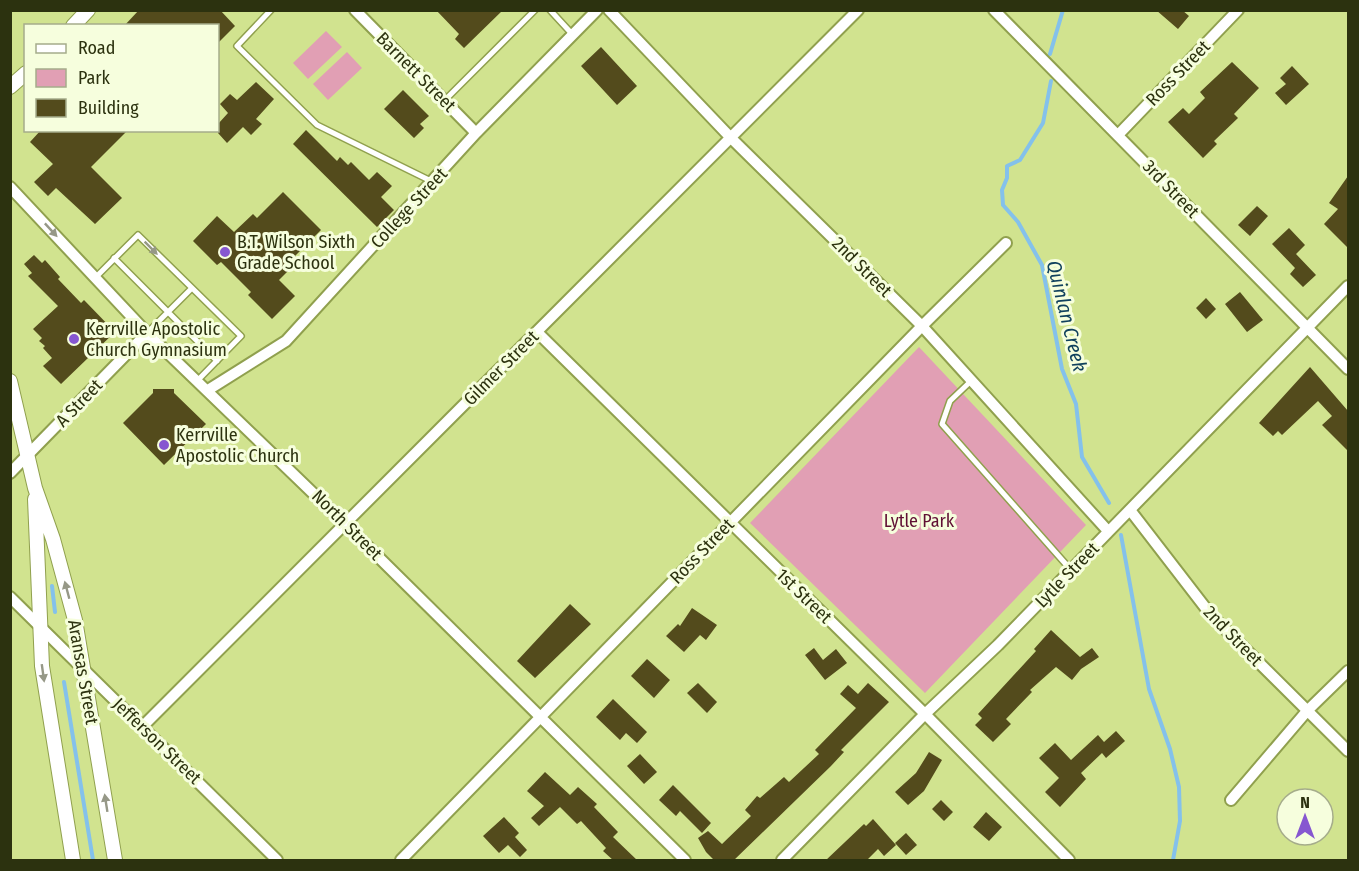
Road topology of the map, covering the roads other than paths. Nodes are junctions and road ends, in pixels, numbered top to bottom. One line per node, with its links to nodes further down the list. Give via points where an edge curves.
1 (88, 10): 11 (street)
2 (356, 10): 15 (street, Barnett Street)
3 (535, 10): 15 (lane)
4 (550, 10): 12 (lane)
5 (597, 10): 12 (street, College Street)
6 (609, 10): 18 (street, 2nd Street)
7 (858, 10): 18 (street, Gilmer Street)
8 (994, 10): 17 (street, 3rd Street)
9 (1238, 10): 17 (street, Ross Street)
10 (268, 12): 19 (lane, via 237,46 317,125)
11 (75, 24)
12 (573, 35): 16 (street, College Street)
13 (24, 75): 14 (street)
14 (10, 87)
15 (444, 101): 16 (street, Barnett Street)
16 (476, 134): 19 (street, College Street)
17 (1118, 135): 28 (street, 3rd Street)
18 (731, 138): 27 (street, 2nd Street); 29 (street, Gilmer Street)
19 (433, 182): 36 (street, College Street, via 286,341)
20 (10, 187): 23 (street, North Street, one-way to 23)
21 (1006, 243): 27 (street, Ross Street)
22 (114, 258): 23 (lane); 25 (lane, one-way to 25, via 138,235); 26 (lane)
23 (95, 278): 30 (street, North Street)
24 (1348, 286): 28 (street, Lytle Street)
25 (192, 288): 26 (lane); 31 (lane, via 241,336)
26 (168, 312): 30 (lane); 31 (lane)
27 (922, 326): 35 (street, 2nd Street); 41 (street, Ross Street)
28 (1306, 327): 32 (street, 3rd Street); 40 (street, Lytle Street)
29 (537, 332): 41 (street, 1st Street); 42 (street, Gilmer Street)
30 (147, 333): 33 (street, North Street); 37 (street, A Street)
31 (217, 361): 33 (lane)
32 (1348, 369)
33 (198, 380): 36 (street, North Street)
34 (10, 381): 37 (street, Aransas Street)
35 (971, 381): 43 (street, 2nd Street); 44 (lane, via 950,401 942,424)
36 (208, 390): 42 (street, North Street)
37 (28, 455): 38 (street, A Street); 39 (street, Aransas Street)
38 (10, 473)
39 (35, 488): 46 (street, Aransas Street); 47 (street, Aransas Street, one-way to 39, via 72,608)
40 (1130, 510): 43 (street, Lytle Street); 49 (street, 2nd Street, via 1211,615)
41 (729, 523): 50 (street, 1st Street); 51 (street, Ross Street)
42 (345, 524): 51 (street, North Street); 52 (street, Gilmer Street)
43 (1108, 531): 44 (street, Lytle Street)
44 (1071, 570): 50 (street, Lytle Street)
45 (10, 597): 46 (street, Jefferson Street)
46 (40, 625): 47 (street, Jefferson Street); 55 (street, Aransas Street, one-way to 55, via 42,666)
47 (83, 670): 52 (street, Jefferson Street); 56 (street, Aransas Street, one-way to 47)
48 (1348, 671): 49 (street)
49 (1307, 711): 53 (street, 2nd Street); 54 (street)
50 (925, 714): 60 (street, Lytle Street); 61 (street, 1st Street)
51 (540, 716): 58 (street, Ross Street); 59 (street, North Street)
52 (143, 726): 57 (street, Jefferson Street)
53 (1348, 751)
54 (1231, 800)
55 (73, 861)
56 (115, 861)
57 (277, 861)
58 (401, 861)
59 (686, 861)
60 (782, 861)
61 (1069, 861)

